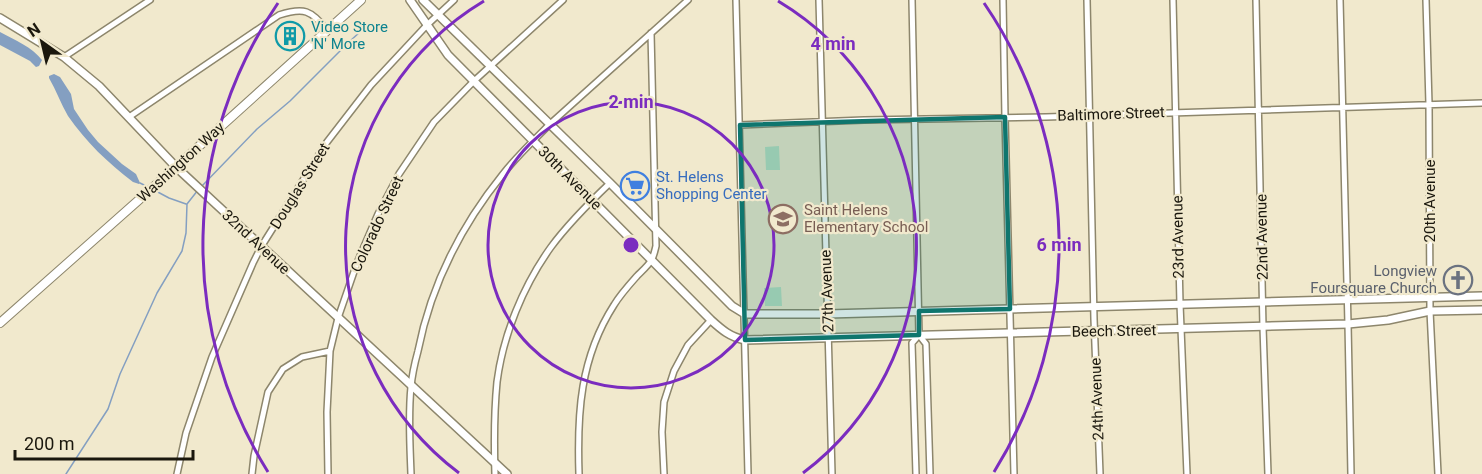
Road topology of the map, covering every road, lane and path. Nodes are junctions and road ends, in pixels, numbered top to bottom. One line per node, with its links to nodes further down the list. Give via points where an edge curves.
1 (150, 0): 22 (street)
2 (360, 0): 20 (main road, Washington Way)
3 (410, 0): 19 (street, 30th Avenue)
4 (423, 0): 17 (street, 30th Avenue)
5 (454, 0): 17 (street, Douglas Street)
6 (563, 0): 23 (street, Colorado Street)
7 (688, 0): 21 (street)
8 (736, 0): 36 (street)
9 (819, 0): 34 (street, 27th Avenue)
10 (912, 0): 33 (street)
11 (1003, 0): 32 (street)
12 (1087, 0): 30 (street, 24th Avenue)
13 (1173, 0): 29 (street, 23rd Avenue)
14 (1256, 0): 28 (street, 22nd Avenue)
15 (1340, 0): 27 (street)
16 (1426, 0): 25 (street, 20th Avenue)
17 (438, 15): 19 (street, Douglas Street); 23 (street, 30th Avenue)
18 (0, 18): 22 (street, 32nd Avenue)
19 (427, 25): 24 (street, 30th Avenue, via 448,55); 42 (street, Douglas Street, via 327,142)
20 (327, 30): 31 (street, via 307,12 279,15); 38 (main road, Washington Way)
21 (651, 33): 35 (street); 41 (street)
22 (64, 57): 31 (street, 32nd Avenue)
23 (491, 66): 24 (street, Colorado Street); 35 (street, 30th Avenue)
24 (474, 81): 37 (street, 30th Avenue); 57 (street, Colorado Street, via 434,122 399,174 357,262)
25 (1430, 104): 26 (street, Baltimore Street); 27 (street, Baltimore Street); 45 (street, 20th Avenue)
26 (1482, 104)
27 (1343, 107): 28 (street, Baltimore Street); 46 (street)
28 (1259, 110): 29 (street, Baltimore Street); 47 (street, 22nd Avenue)
29 (1175, 112): 30 (street, Baltimore Street); 48 (street, 23rd Avenue)
30 (1089, 115): 32 (street, Baltimore Street); 49 (street, 24th Avenue)
31 (129, 117): 38 (street, 32nd Avenue)
32 (1005, 117): 33 (street, Baltimore Street); 50 (street)
33 (914, 119): 34 (street, Baltimore Street); 52 (street)
34 (822, 122): 36 (street, Baltimore Street); 55 (street, 27th Avenue)
35 (550, 124): 37 (street); 39 (street, 30th Avenue)
36 (740, 125): 54 (street)
37 (533, 141): 40 (street, 30th Avenue); 68 (street, via 503,173 459,238 426,317)
38 (176, 167): 42 (street, 32nd Avenue); 56 (main road, Washington Way)
39 (610, 183): 40 (street); 41 (street, 30th Avenue)
40 (592, 200): 43 (street, 30th Avenue); 69 (street, via 550,248 517,311 498,381)
41 (656, 229): 43 (street); 54 (street, 30th Avenue, via 732,306)
42 (261, 247): 57 (street, 32nd Avenue); 70 (street, Douglas Street, via 212,357 186,433)
43 (652, 260): 58 (street, 30th Avenue); 76 (street, via 614,305 589,359 579,420)
44 (1482, 296): 45 (street, Beech Street)
45 (1430, 297): 46 (street, Beech Street); 53 (street, 20th Avenue)
46 (1348, 300): 47 (street, Beech Street); 59 (street)
47 (1263, 302): 48 (street, Beech Street); 60 (street, 22nd Avenue)
48 (1179, 304): 49 (street, Beech Street); 61 (street, 23rd Avenue)
49 (1094, 307): 50 (street, Beech Street); 62 (street, 24th Avenue)
50 (1010, 309): 52 (street, Beech Street); 63 (street)
51 (1482, 310): 53 (street, Beech Street)
52 (919, 311): 55 (street, Beech Street); 64 (street)
53 (1430, 311): 59 (street, Beech Street); 87 (street, 20th Avenue)
54 (745, 314): 55 (street, Beech Street); 66 (street)
55 (828, 314): 65 (street, 27th Avenue)
56 (2, 318)
57 (338, 318): 67 (street, Colorado Street); 68 (street, 32nd Avenue)
58 (711, 320): 66 (street, 30th Avenue, via 728,334); 77 (street, via 688,345 664,402)
59 (1348, 324): 60 (street, Beech Street); 86 (street)
60 (1263, 327): 61 (street, Beech Street); 85 (street, 22nd Avenue)
61 (1180, 329): 62 (street, Beech Street); 84 (street, 23rd Avenue)
62 (1094, 332): 63 (street, Beech Street); 83 (street, 24th Avenue)
63 (1011, 333): 64 (street, Beech Street); 82 (street)
64 (919, 335): 65 (street, Beech Street); 80 (street, via 912,343); 81 (street, via 926,344)
65 (828, 337): 66 (street, Beech Street); 79 (street, 27th Avenue)
66 (745, 340): 78 (street)
67 (330, 351): 71 (street, via 302,357 283,369 268,392); 72 (street, Colorado Street)
68 (411, 385): 69 (street, 32nd Avenue); 73 (street)
69 (495, 462): 74 (street); 75 (street, 32nd Avenue)
70 (177, 474)
71 (252, 474)
72 (328, 474)
73 (411, 474)
74 (495, 474)
75 (507, 474)
76 (579, 474)
77 (664, 474)
78 (748, 474)
79 (832, 474)
80 (916, 474)
81 (930, 474)
82 (1014, 474)
83 (1100, 474)
84 (1187, 474)
85 (1268, 474)
86 (1350, 474)
87 (1438, 474)

